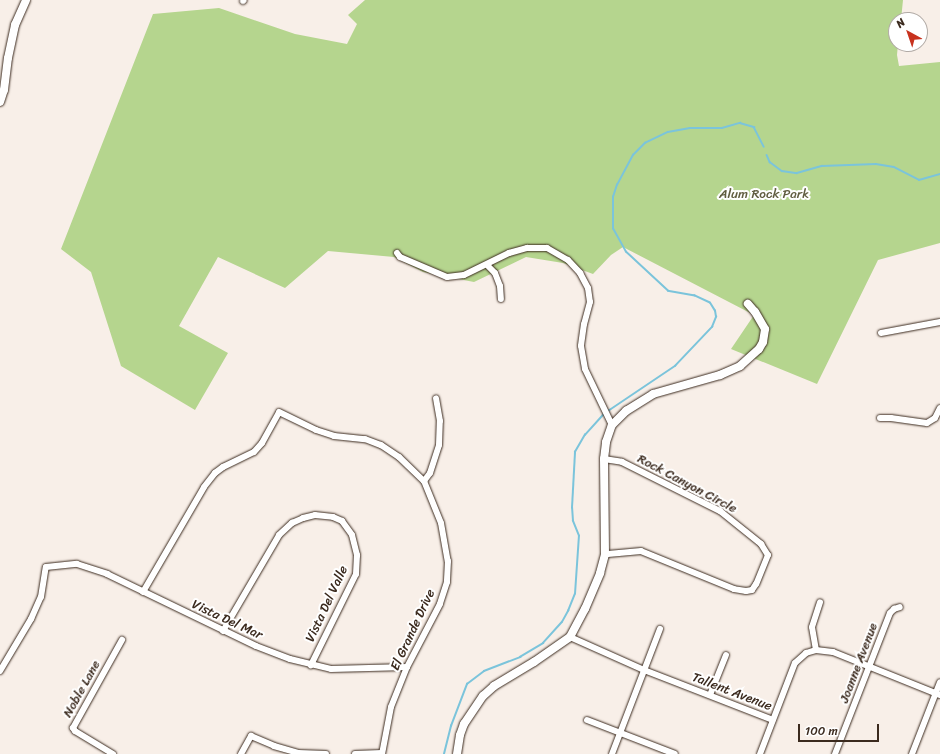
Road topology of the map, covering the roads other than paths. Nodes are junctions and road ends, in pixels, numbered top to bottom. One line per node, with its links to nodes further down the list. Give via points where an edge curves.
1 (26, 0): 2 (street, via 12,36)
2 (0, 102)
3 (397, 253): 4 (street, via 400,257 447,277 464,275)
4 (487, 265): 5 (street, via 495,273); 12 (street, via 509,253 527,248 547,248 568,260 580,273 588,288 590,302 581,346 585,369)
5 (501, 299)
6 (748, 304): 12 (street, via 765,329 763,342 740,366 653,394 626,411)
7 (940, 322): 8 (street)
8 (881, 333)
9 (436, 398): 14 (street, via 440,421 439,445 430,473)
10 (940, 408): 11 (street, via 935,418 927,423)
11 (880, 418)
12 (612, 426): 13 (street, via 606,442)
13 (604, 459): 15 (street); 15 (street, Rock Canyon Circle, via 622,462 720,511 761,544 768,555 756,584 752,590 746,591 734,589 641,551)
14 (424, 481): 16 (street, El Grande Drive, via 399,457 381,445 365,439 334,436 278,412 262,443 254,452 223,467 204,487); 26 (street, El Grande Drive, via 445,539 447,582 440,604)
15 (605, 554): 21 (street, via 585,609)
16 (143, 592): 20 (street, Vista Del Mar); 29 (street, Vista Del Mar, via 107,574 77,564 46,567 41,597)
17 (820, 602): 23 (street, via 812,627)
18 (900, 607): 27 (street, Joanne Avenue, via 890,613)
19 (660, 629): 28 (street)
20 (223, 631): 25 (street, Vista Del Mar); 25 (street, Vista Del Valle, via 279,535 292,523 303,518 314,515 333,517 342,521 352,535 357,555 356,574)
21 (570, 637): 28 (street, Tallent Avenue); 41 (street, via 488,691 476,704 464,724)
22 (122, 640): 36 (street, Noble Lane, via 73,728)
23 (816, 650): 27 (street, via 833,652); 34 (street, Tallent Avenue, via 806,653 795,663)
24 (726, 655): 32 (street)
25 (311, 665): 26 (street, Vista Del Mar, via 351,670)
26 (407, 667): 40 (street, El Grande Drive, via 391,707)
27 (869, 667): 31 (street); 45 (street, Joanne Avenue)
28 (644, 670): 32 (street, Tallent Avenue); 35 (street)
29 (0, 672)
30 (940, 682): 31 (street)
31 (938, 694): 46 (street)
32 (710, 695): 34 (street, Tallent Avenue)
33 (587, 720): 35 (street)
34 (773, 720): 44 (street)
35 (620, 733): 42 (street); 43 (street)
36 (112, 754)
37 (240, 754): 38 (street, via 251,736 298,753)
38 (326, 754)
39 (355, 754): 40 (street)
40 (382, 754)
41 (457, 754)
42 (612, 754)
43 (675, 754)
44 (760, 754)
45 (835, 754)
46 (912, 754)

